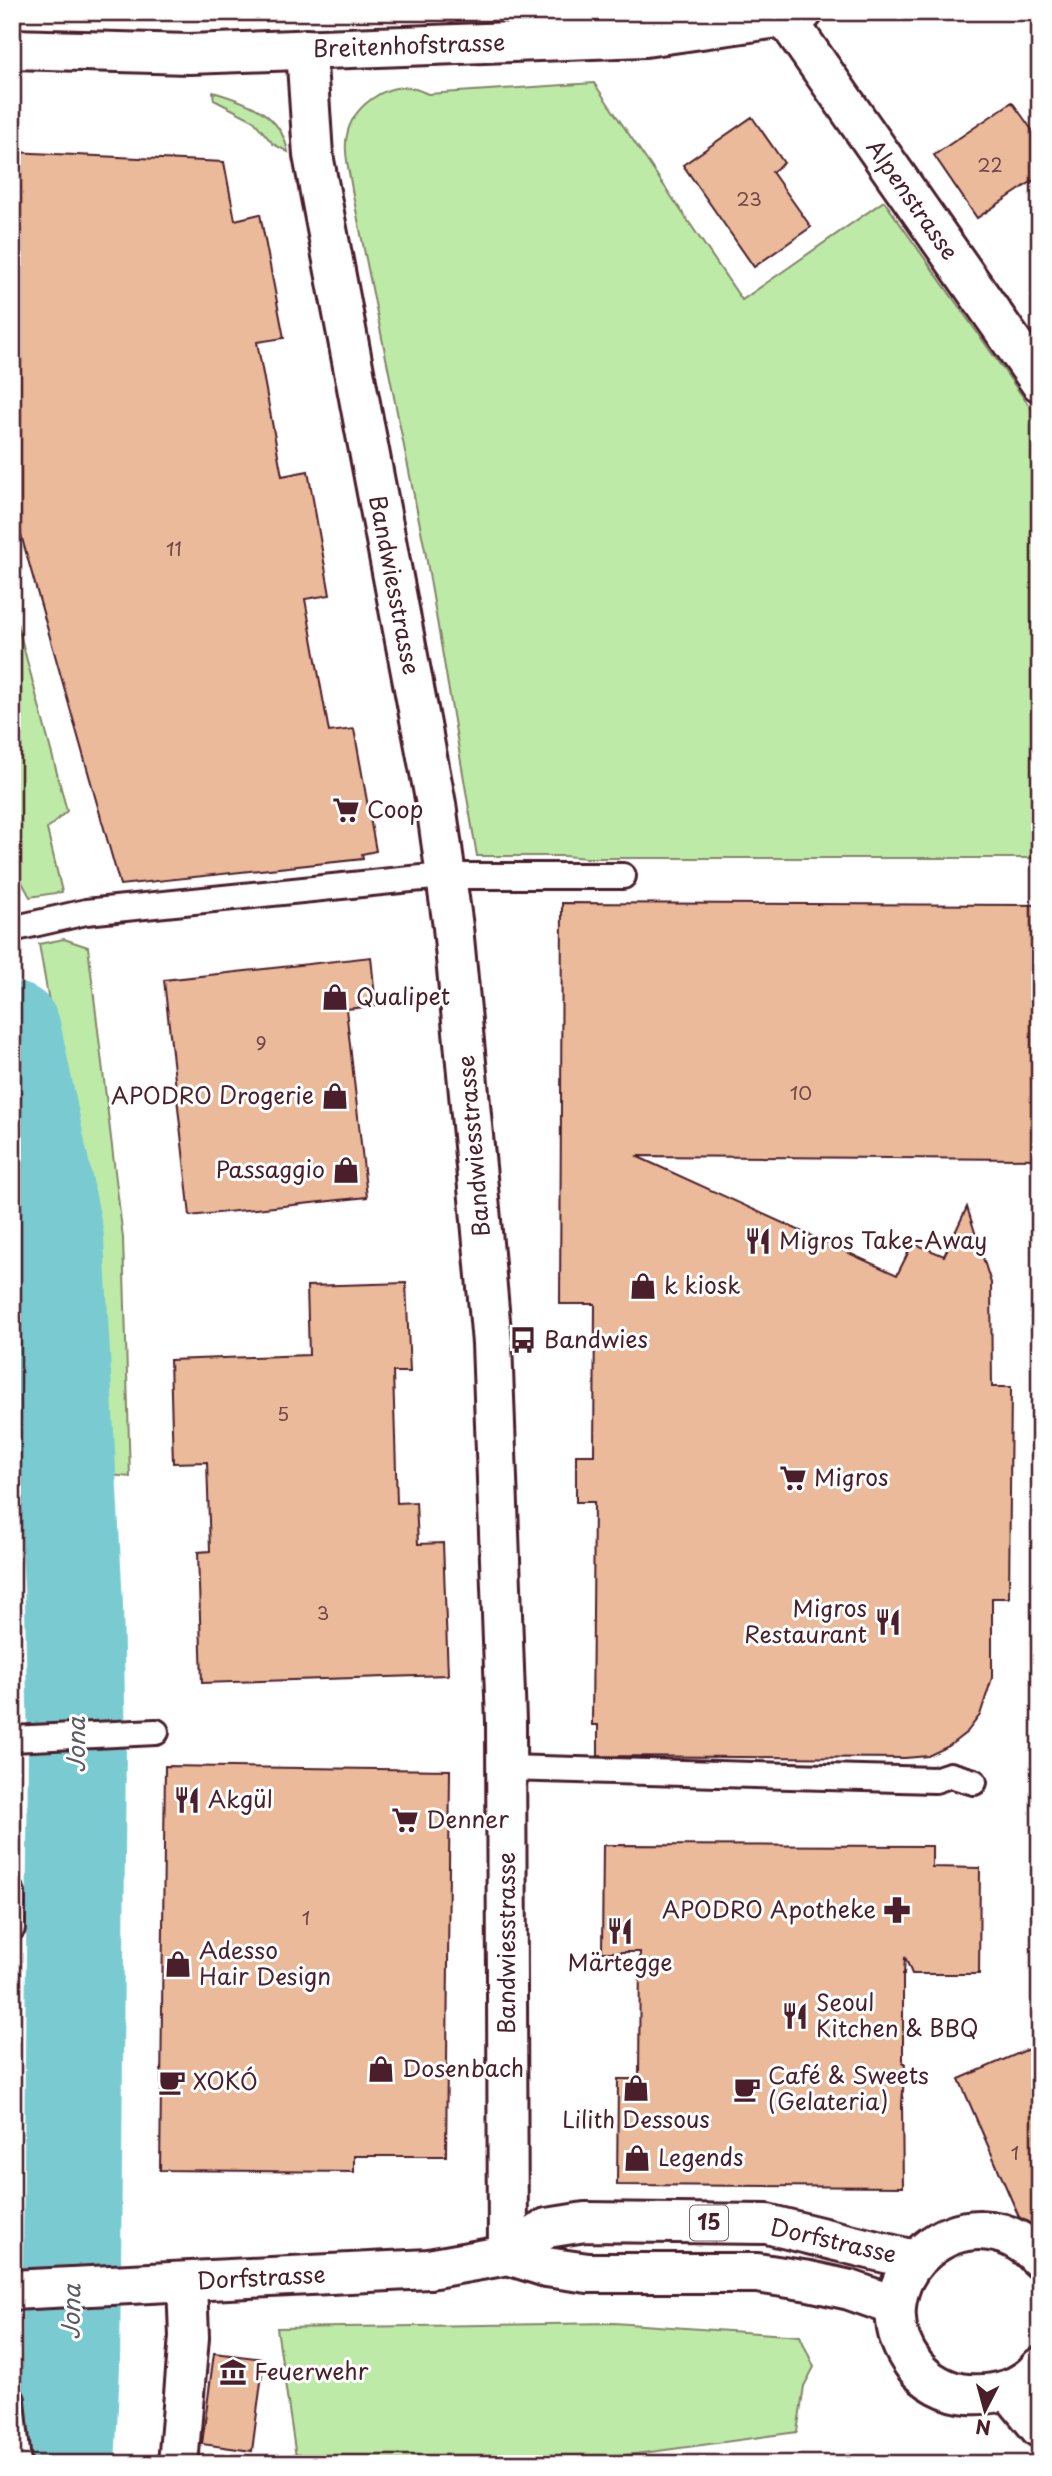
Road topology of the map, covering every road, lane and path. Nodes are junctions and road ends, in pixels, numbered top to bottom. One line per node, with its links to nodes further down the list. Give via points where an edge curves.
1 (790, 14): 3 (street, Breitenhofstrasse, via 645,37); 4 (street, Alpenstrasse)
2 (12, 48): 3 (street, Breitenhofstrasse, via 189,54)
3 (306, 49): 5 (street, Bandwiesstrasse, via 313,155)
4 (1040, 382)
5 (446, 876): 6 (lane); 7 (lane, via 86,912); 10 (street, Bandwiesstrasse, via 492,1343)
6 (623, 876)
7 (12, 929)
8 (145, 1733): 9 (lane)
9 (22, 1738)
10 (506, 1768): 11 (lane, via 935,1780 950,1775); 14 (street, Bandwiesstrasse)
11 (974, 1782)
12 (12, 1893): 13 (lane)
13 (12, 1928)
14 (508, 2255): 16 (street, Dorfstrasse / 15, via 547,2228 585,2222 767,2224); 17 (street, Dorfstrasse / 15, via 429,2269); 19 (street, Dorfstrasse / 15, via 588,2273 757,2273 850,2290)
15 (1040, 2259): 16 (street, via 1009,2237 984,2230 958,2232 934,2242)
16 (914, 2260): 19 (street, via 901,2281)
17 (187, 2282): 18 (street, Dorfstrasse / 15); 25 (street, via 190,2337)
18 (13, 2290)
19 (895, 2306): 21 (street, via 896,2330 919,2372 961,2394)
20 (1040, 2367): 21 (street)
21 (1009, 2390): 23 (street)
22 (12, 2400): 24 (lane)
23 (1040, 2428)
24 (18, 2464)
25 (178, 2464)

